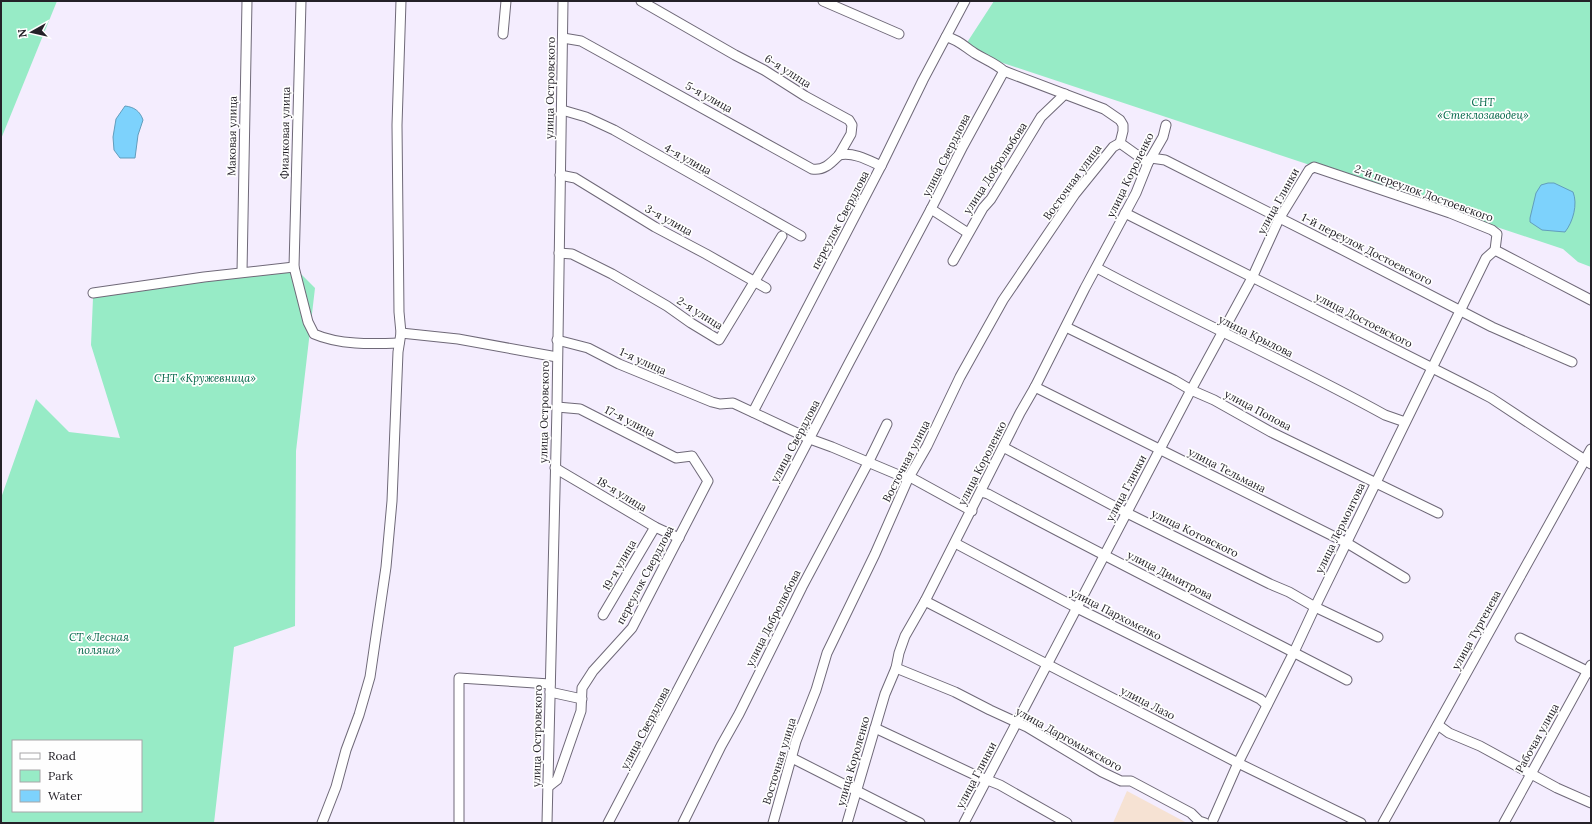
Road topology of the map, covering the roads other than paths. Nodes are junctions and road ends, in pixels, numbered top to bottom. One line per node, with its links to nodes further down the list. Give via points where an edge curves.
1 (247, 1): 34 (street, Маковая улица)
2 (301, 1): 32 (street, Фиалковая улица)
3 (401, 1): 42 (street, via 397,125)
4 (506, 1): 9 (street)
5 (563, 1): 12 (street, улица Островского)
6 (641, 1): 18 (street, 6-я улица, via 849,120 852,125 851,134)
7 (823, 1): 10 (street)
8 (965, 1): 11 (street, переулок Свердлова)
9 (503, 34)
10 (899, 34)
11 (946, 37): 13 (street, via 954,38); 20 (street, переулок Свердлова)
12 (563, 38): 15 (street, улица Островского); 18 (street, 5-я улица, via 581,41 812,169 826,167)
13 (1004, 71): 14 (street); 23 (street, улица Свердлова, via 962,146)
14 (1065, 94): 17 (street, via 1104,109 1120,120 1123,131); 26 (street, улица Добролюбова, via 1041,117)
15 (562, 110): 22 (street, улица Островского); 28 (street, 4-я улица, via 586,117 614,130)
16 (1166, 125): 19 (street, улица Короленко, via 1163,137)
17 (1120, 143): 19 (street, 1-й переулок Достоевского); 63 (street, Восточная улица, via 1113,147 1076,194 1003,300 960,377)
18 (839, 155): 20 (street, via 856,155)
19 (1150, 161): 24 (street, улица Короленко); 25 (street, 1-й переулок Достоевского, via 1165,160)
20 (881, 166): 52 (street, переулок Свердлова)
21 (1314, 168): 25 (street, улица Глинки, via 1309,170); 29 (street, 2-й переулок Достоевского, via 1450,213 1492,230 1497,234)
22 (560, 175): 30 (street, улица Островского); 36 (street, 3-я улица, via 575,178 655,227)
23 (932, 209): 26 (street); 55 (street, улица Свердлова)
24 (1125, 213): 33 (street, улица Короленко); 35 (street, улица Достоевского)
25 (1280, 219): 35 (street, улица Глинки); 40 (street, 1-й переулок Достоевского)
26 (968, 233): 31 (street, улица Добролюбова)
27 (782, 236): 36 (street, 2-я улица)
28 (800, 236)
29 (1495, 250): 39 (street); 40 (street, улица Лермонтова, via 1486,258)
30 (559, 252): 36 (street, 2-я улица, via 572,254 612,274 719,340); 44 (street, улица Островского)
31 (953, 261)
32 (294, 266): 34 (street); 45 (street, Фиалковая улица, via 308,322 314,334 327,340)
33 (1097, 268): 41 (street, улица Короленко); 43 (street, улица Крылова)
34 (242, 272): 38 (street)
35 (1252, 278): 43 (street, улица Глинки); 48 (street, улица Достоевского)
36 (754, 282): 37 (street, 3-я улица)
37 (766, 288)
38 (93, 293)
39 (1591, 300)
40 (1460, 310): 47 (street, 1-й переулок Достоевского, via 1504,333); 48 (street, улица Лермонтова)
41 (1066, 327): 49 (street, улица Короленко); 50 (street, улица Попова)
42 (401, 333): 45 (street); 46 (street, via 458,339)
43 (1222, 333): 50 (street, улица Глинки); 53 (street, улица Крылова, via 1385,415)
44 (557, 340): 46 (street, улица Островского); 52 (street, 1-я улица, via 588,348 639,373 698,397 720,404 733,403)
45 (399, 343): 100 (street, via 392,502 386,567 370,677 336,787)
46 (557, 357): 51 (street, улица Островского)
47 (1572, 362)
48 (1432, 368): 53 (street, улица Лермонтова); 60 (street, улица Достоевского, via 1491,398)
49 (1035, 387): 56 (street, улица Короленко); 58 (street, улица Тельмана)
50 (1191, 390): 58 (street, улица Глинки); 64 (street, улица Попова)
51 (557, 407): 59 (street, 17-я улица, via 580,409 676,458); 62 (street, улица Островского)
52 (753, 412): 55 (street, 1-я улица)
53 (1405, 422): 64 (street, улица Лермонтова)
54 (887, 424): 61 (street, улица Добролюбова)
55 (810, 439): 61 (street, 1-я улица); 103 (street, улица Свердлова)
56 (1003, 447): 65 (street, улица Короленко); 67 (street, улица Котовского)
57 (1591, 449): 60 (street, улица Тургенева)
58 (1160, 450): 67 (street, улица Глинки); 72 (street, улица Тельмана)
59 (692, 456): 70 (street, переулок Свердлова, via 708,481)
60 (1588, 462): 90 (street, улица Тургенева)
61 (868, 463): 63 (street, 1-я улица); 104 (street, улица Добролюбова)
62 (555, 468): 69 (street, 18-я улица); 86 (street, улица Островского)
63 (909, 478): 66 (street, 1-я улица); 92 (street, Восточная улица, via 827,653)
64 (1376, 482): 68 (street, улица Попова); 72 (street, улица Лермонтова)
65 (981, 492): 66 (street, улица Короленко); 73 (street, улица Димитрова)
66 (972, 511): 71 (street, улица Короленко)
67 (1127, 513): 73 (street, улица Глинки); 76 (street, улица Котовского)
68 (1438, 513)
69 (655, 527): 70 (street, 18-я улица); 78 (street, 19-я улица)
70 (679, 538): 87 (street, переулок Свердлова, via 632,628 593,671 582,688)
71 (954, 543): 75 (street, улица Короленко); 77 (street, улица Пархоменко)
72 (1347, 543): 74 (street, улица Тельмана); 76 (street, улица Лермонтова)
73 (1104, 556): 77 (street, улица Глинки); 81 (street, улица Димитрова)
74 (1405, 578)
75 (925, 601): 82 (street, улица Лазо); 83 (street, улица Короленко, via 905,636)
76 (1315, 607): 79 (street, улица Котовского); 81 (street, улица Лермонтова)
77 (1077, 608): 82 (street, улица Глинки); 88 (street, улица Пархоменко, via 1260,699)
78 (604, 615)
79 (1378, 637)
80 (1520, 638): 84 (street)
81 (1294, 652): 85 (street, улица Димитрова); 88 (street, улица Лермонтова)
82 (1047, 665): 89 (street, улица Глинки); 93 (street, улица Лазо)
83 (896, 668): 89 (street, улица Даргомыжского, via 955,692); 91 (street, улица Короленко)
84 (1590, 670): 94 (street, Рабочая улица)
85 (1347, 680)
86 (550, 688): 87 (street); 96 (street, улица Островского); 101 (street, via 459,678)
87 (582, 699): 96 (street, переулок Свердлова, via 581,711 557,780)
88 (1267, 705): 93 (street, улица Лермонтова)
89 (1016, 723): 95 (street, улица Глинки); 99 (street, улица Даргомыжского, via 1102,772 1121,781 1131,781 1191,813 1199,820)
90 (1438, 725): 94 (street); 111 (street, улица Тургенева)
91 (875, 728): 95 (street); 97 (street, улица Короленко)
92 (792, 758): 97 (street); 105 (street, Восточная улица)
93 (1238, 763): 99 (street, улица Лермонтова); 110 (street, улица Лазо)
94 (1531, 774): 98 (street); 112 (street, Рабочая улица)
95 (988, 779): 108 (street, улица Глинки); 109 (street)
96 (548, 787): 102 (street, улица Островского)
97 (857, 790): 106 (street, улица Короленко); 107 (street)
98 (1591, 803)
99 (1211, 822)
100 (322, 823)
101 (459, 823)
102 (547, 823)
103 (608, 823)
104 (683, 823)
105 (773, 823)
106 (847, 823)
107 (920, 823)
108 (964, 823)
109 (1067, 823)
110 (1361, 823)
111 (1384, 823)
112 (1504, 823)

